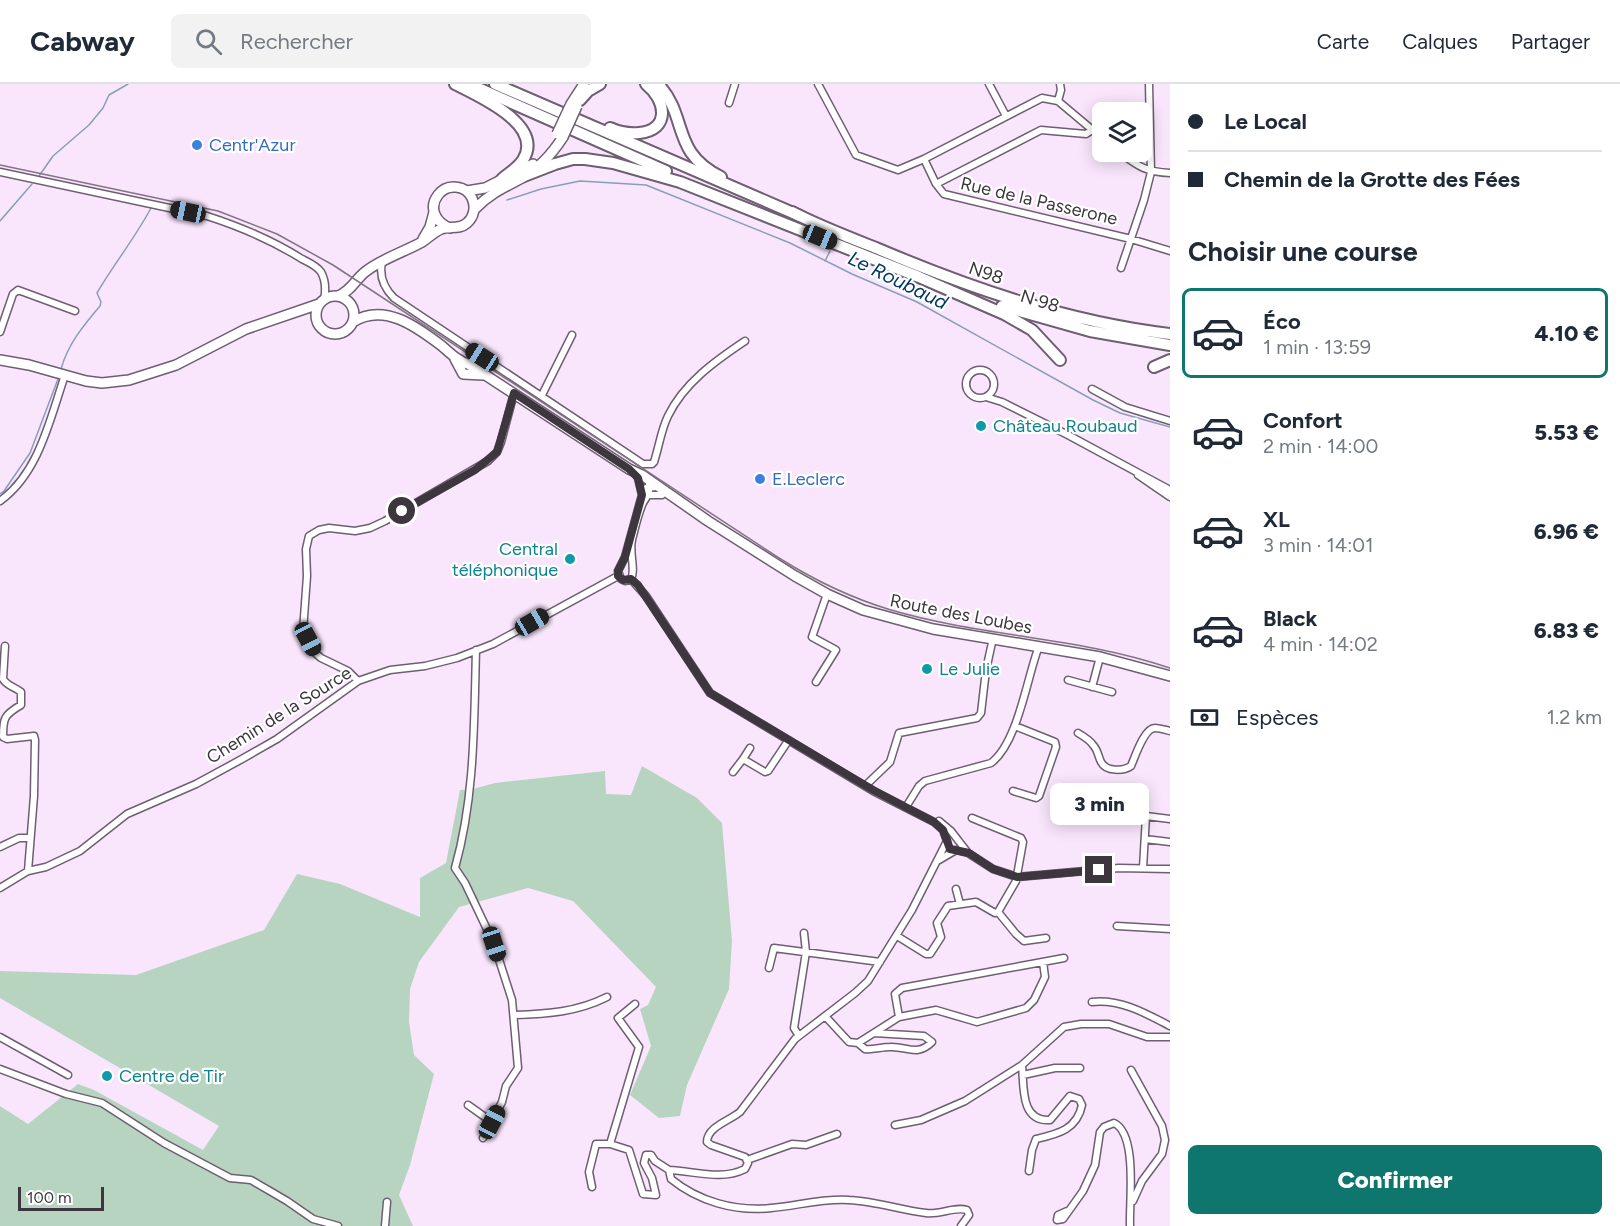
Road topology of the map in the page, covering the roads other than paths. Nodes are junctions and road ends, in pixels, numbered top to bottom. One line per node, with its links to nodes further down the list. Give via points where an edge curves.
1 (455, 84): 27 (highway, via 510,116 525,133 524,159)
2 (469, 84): 36 (highway)
3 (495, 84): 32 (highway)
4 (502, 84): 8 (highway, via 581,118 631,134 648,130 662,117 661,100)
5 (584, 84): 16 (main road)
6 (593, 84): 16 (main road)
7 (600, 84): 16 (highway)
8 (647, 84)
9 (658, 84): 32 (highway, via 669,98 686,147 696,160 716,175)
10 (735, 84): 17 (street)
11 (818, 84): 21 (street, via 856,155 898,170)
12 (989, 84): 18 (street)
13 (1060, 84): 15 (street)
14 (1149, 84): 24 (street)
15 (1058, 101): 18 (street, via 1042,98); 19 (street)
16 (576, 103): 20 (main road, bridge)
17 (729, 103)
18 (1006, 116): 21 (street)
19 (1092, 130): 28 (street, via 1086,134 1041,130)
20 (560, 136): 26 (main road, via 547,159); 27 (main road, via 528,168)
21 (924, 159): 28 (street, Rue de la Passerone)
22 (1132, 162): 24 (street)
23 (0, 172): 42 (street, via 207,216 240,227 317,268)
24 (1151, 172): 25 (street); 34 (street)
25 (1170, 173)
26 (524, 176): 30 (main road, via 496,191); 36 (highway, via 573,159 613,163 680,182)
27 (502, 179): 29 (main road)
28 (936, 184): 34 (street, Rue de la Passerone, via 944,194)
29 (467, 191): 30 (main road); 31 (main road, via 457,187 441,191)
30 (475, 209): 33 (main road, via 466,224)
31 (434, 213): 33 (main road); 35 (main road)
32 (800, 216): 52 (highway, N98 / N 98, via 916,265 1018,301 1106,324)
33 (450, 228): 35 (main road, via 443,228)
34 (1131, 238): 37 (street, Rue de la Passerone); 39 (street)
35 (420, 243): 38 (main road)
36 (842, 246): 40 (highway)
37 (1170, 251)
38 (382, 262): 41 (main road, via 366,271); 64 (street, via 382,281 394,298)
39 (1121, 268)
40 (919, 278): 55 (highway, N 98, via 1025,314); 57 (highway, via 1026,325)
41 (352, 288): 43 (main road); 45 (main road)
42 (326, 289): 43 (street); 44 (street)
43 (337, 296): 44 (main road); 45 (main road)
44 (322, 302): 48 (main road); 49 (main road)
45 (352, 306): 47 (main road, Route des Loubes); 50 (main road)
46 (75, 311): 51 (street, via 18,290 13,294)
47 (369, 314): 50 (main road); 63 (main road, Route des Loubes, via 400,319 439,344 467,369)
48 (288, 315): 49 (main road, via 304,314); 60 (main road, via 246,329 176,365 140,378 102,383)
49 (317, 320): 50 (main road, via 322,329 337,334)
50 (353, 322)
51 (0, 332)
52 (1170, 334)
53 (573, 335): 64 (street)
54 (745, 341): 64 (street, via 710,366 678,399 668,415 654,462 648,465)
55 (1170, 345)
56 (0, 360): 60 (main road)
57 (1060, 360)
58 (1170, 360): 59 (highway)
59 (1154, 366)
60 (65, 375): 72 (street, via 33,462 21,481)
61 (994, 385): 65 (street); 65 (street, via 986,372 978,371 969,378 969,392 975,397); 66 (street)
62 (1092, 389): 67 (street, via 1125,407)
63 (514, 393): 69 (main road, Route des Loubes, via 629,469); 85 (street, via 497,452 475,470 370,528 329,528 309,536 303,631 321,658 348,671)
64 (542, 395)
65 (986, 397): 66 (street)
66 (1002, 402): 68 (street)
67 (1170, 421)
68 (1131, 469): 70 (street); 71 (street)
69 (649, 488): 73 (street); 74 (street, via 631,543); 77 (main road, Route des Loubes)
70 (1170, 490)
71 (1170, 496)
72 (0, 501)
73 (620, 567): 74 (street); 75 (street)
74 (632, 568): 76 (street)
75 (618, 576): 76 (street); 81 (street, Chemin de la Source)
76 (631, 579): 92 (street, via 710,693)
77 (828, 594): 78 (main road, Route des Loubes, via 907,623); 86 (street, via 812,637 836,650)
78 (993, 638): 80 (main road, Route des Loubes); 96 (street, via 977,718 899,733 890,762)
79 (5, 646): 104 (street, via 3,679 21,692 21,705 3,721 3,737 34,736 35,740)
80 (1039, 646): 82 (main road, Route des Loubes); 89 (street)
81 (476, 650): 85 (street, Chemin de la Source); 132 (street, via 471,782 455,868 494,944)
82 (1100, 657): 83 (main road, Route des Loubes); 87 (street)
83 (1170, 677)
84 (1068, 680): 87 (street)
85 (358, 681): 113 (street, Chemin de la Source, via 277,739 196,784 127,814 80,851)
86 (816, 682)
87 (1092, 687): 88 (street)
88 (1112, 692)
89 (1015, 726): 97 (street, via 1055,742 1056,747 1040,796); 98 (street, via 991,763 925,781)
90 (1170, 731): 91 (street, via 1154,727 1146,732 1131,766 1122,770 1102,765 1092,742)
91 (1078, 733)
92 (788, 741): 94 (street, via 768,771); 96 (street)
93 (750, 748): 94 (street)
94 (743, 759): 95 (street)
95 (733, 772)
96 (865, 786): 98 (street)
97 (1012, 791)
98 (906, 807): 99 (street)
99 (914, 811): 107 (street, via 938,824); 108 (street, via 937,819)
100 (1118, 813): 101 (street)
101 (1146, 816): 103 (street); 105 (street)
102 (972, 818): 114 (street, via 1021,838)
103 (1170, 819)
104 (30, 838): 109 (street, via 19,838); 113 (street)
105 (1145, 839): 106 (street); 111 (street)
106 (1170, 842)
107 (947, 843): 108 (street, via 950,849); 108 (street, via 951,837); 110 (street)
108 (956, 845): 110 (street); 114 (street, via 993,869)
109 (0, 847)
110 (938, 860): 122 (street)
111 (1143, 868): 112 (street); 114 (street)
112 (1170, 869)
113 (28, 871): 115 (street, Chemin de la Source)
114 (1017, 877): 118 (street)
115 (0, 888)
116 (956, 890): 117 (street)
117 (960, 904): 118 (street, via 976,902 995,914); 122 (street, via 948,906 937,922 941,937 930,954)
118 (998, 912): 123 (street, via 1024,941)
119 (1117, 926): 120 (street)
120 (1170, 929)
121 (804, 933): 124 (street)
122 (897, 936): 126 (street)
123 (1047, 938)
124 (806, 952): 126 (street); 128 (street, via 774,948); 137 (street, via 794,1026)
125 (1064, 958): 127 (street)
126 (880, 962): 133 (street, via 868,981)
127 (1043, 962): 134 (street, via 902,988 896,994); 134 (street, via 1045,976 1035,1000 1026,1008 977,1022 936,1010)
128 (769, 968)
129 (608, 997): 132 (street, via 568,1012)
130 (1092, 1002): 135 (street, via 1126,1005)
131 (635, 1004): 152 (street, via 618,1018 639,1047)
132 (514, 1015): 148 (street, via 518,1068 506,1086)
133 (825, 1016): 137 (street); 140 (street, via 849,1042)
134 (898, 1017): 136 (street)
135 (1170, 1026)
136 (874, 1033): 140 (street); 140 (street, via 924,1036 932,1042 911,1051 893,1046 865,1049)
137 (799, 1036): 153 (street, via 740,1112 707,1136 711,1146)
138 (0, 1037): 145 (street)
139 (1170, 1037): 141 (street, via 1147,1037 1109,1024 1069,1025 1059,1029)
140 (858, 1043)
141 (1022, 1065): 146 (street); 149 (street, via 964,1101 921,1120)
142 (1080, 1068): 146 (street, via 1055,1068)
143 (0, 1069): 160 (street, via 102,1103 164,1143 230,1178 251,1180 313,1219)
144 (1131, 1070): 158 (street, via 1162,1126 1165,1140 1162,1154)
145 (68, 1075)
146 (1023, 1075): 155 (street, via 1026,1106 1036,1118 1050,1120 1070,1096 1082,1105 1071,1127 1036,1139)
147 (468, 1105): 148 (street)
148 (492, 1122): 151 (street)
149 (895, 1125)
150 (837, 1134): 153 (street)
151 (483, 1138)
152 (610, 1144): 154 (street, via 629,1150 643,1194 656,1195 644,1163 646,1155); 156 (street, via 596,1144 590,1172)
153 (747, 1160): 154 (street, via 745,1169 728,1174)
154 (669, 1170): 162 (street, via 671,1179 716,1203 767,1209 848,1200 926,1213 967,1210 969,1215)
155 (1029, 1171)
156 (592, 1187)
157 (387, 1202): 161 (street)
158 (1131, 1204): 159 (street, via 1131,1165 1122,1128 1114,1123 1100,1132 1092,1174); 163 (street)
159 (1067, 1211)
160 (338, 1226)
161 (385, 1226)
162 (961, 1226)
163 (1130, 1226)

